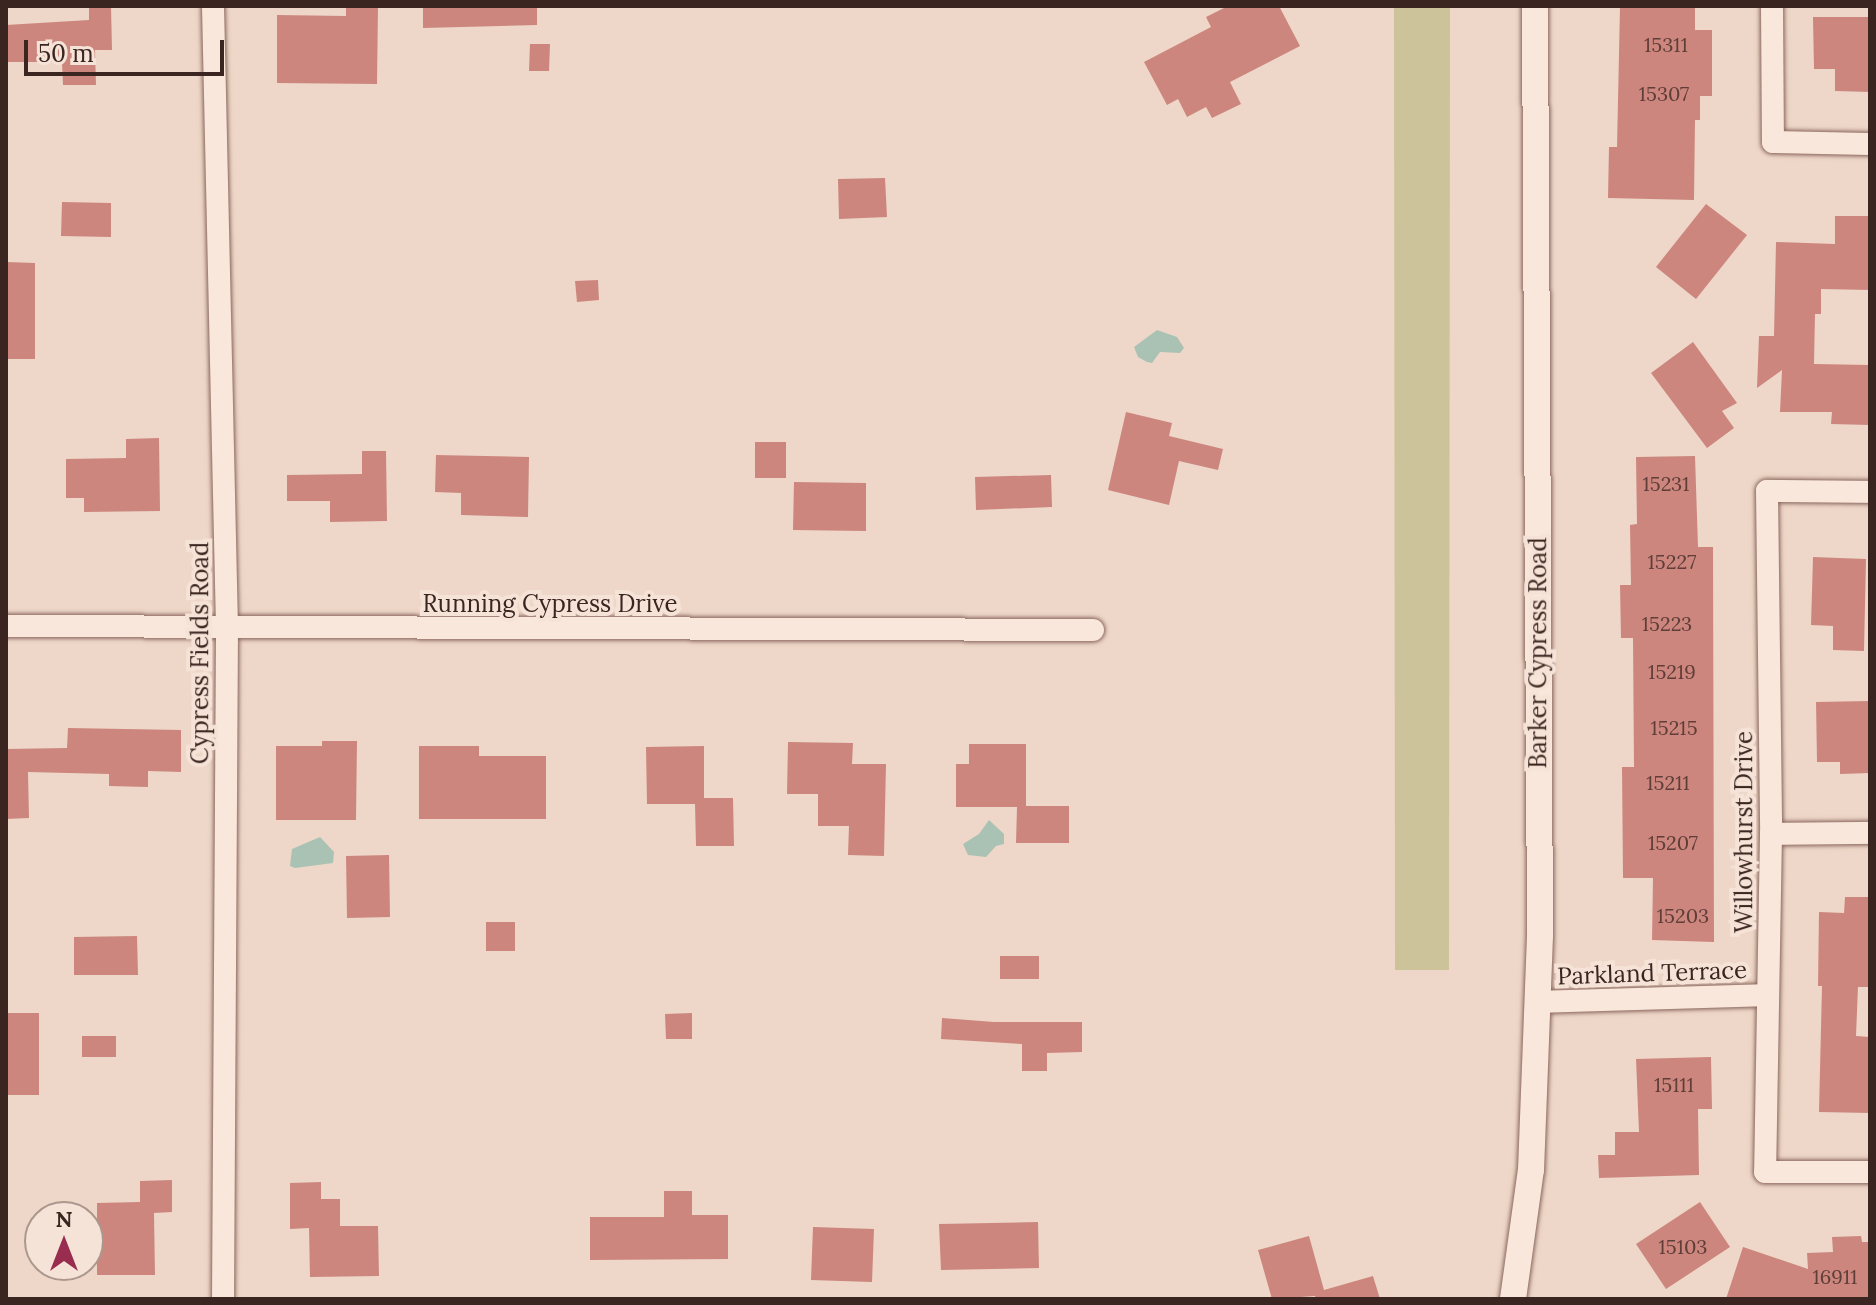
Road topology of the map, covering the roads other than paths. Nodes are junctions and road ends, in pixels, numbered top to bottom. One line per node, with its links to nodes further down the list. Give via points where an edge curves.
1 (213, 6): 7 (street, Cypress Fields Road)
2 (1535, 6): 12 (street, Barker Cypress Road)
3 (1772, 6): 4 (street, via 1773,142)
4 (1870, 144)
5 (1870, 492): 10 (street, Willowhurst Drive, via 1767,491)
6 (6, 626): 7 (street, Running Cypress Drive)
7 (227, 629): 8 (street, Running Cypress Drive); 14 (street, Cypress Fields Road)
8 (1093, 630)
9 (1870, 833): 10 (street)
10 (1771, 834): 11 (street, Willowhurst Drive)
11 (1768, 995): 12 (street, Parkland Terrace); 13 (street, Willowhurst Drive, via 1765,1172)
12 (1538, 1002): 15 (street, Barker Cypress Road, via 1531,1170)
13 (1870, 1172)
14 (223, 1299)
15 (1513, 1299)

